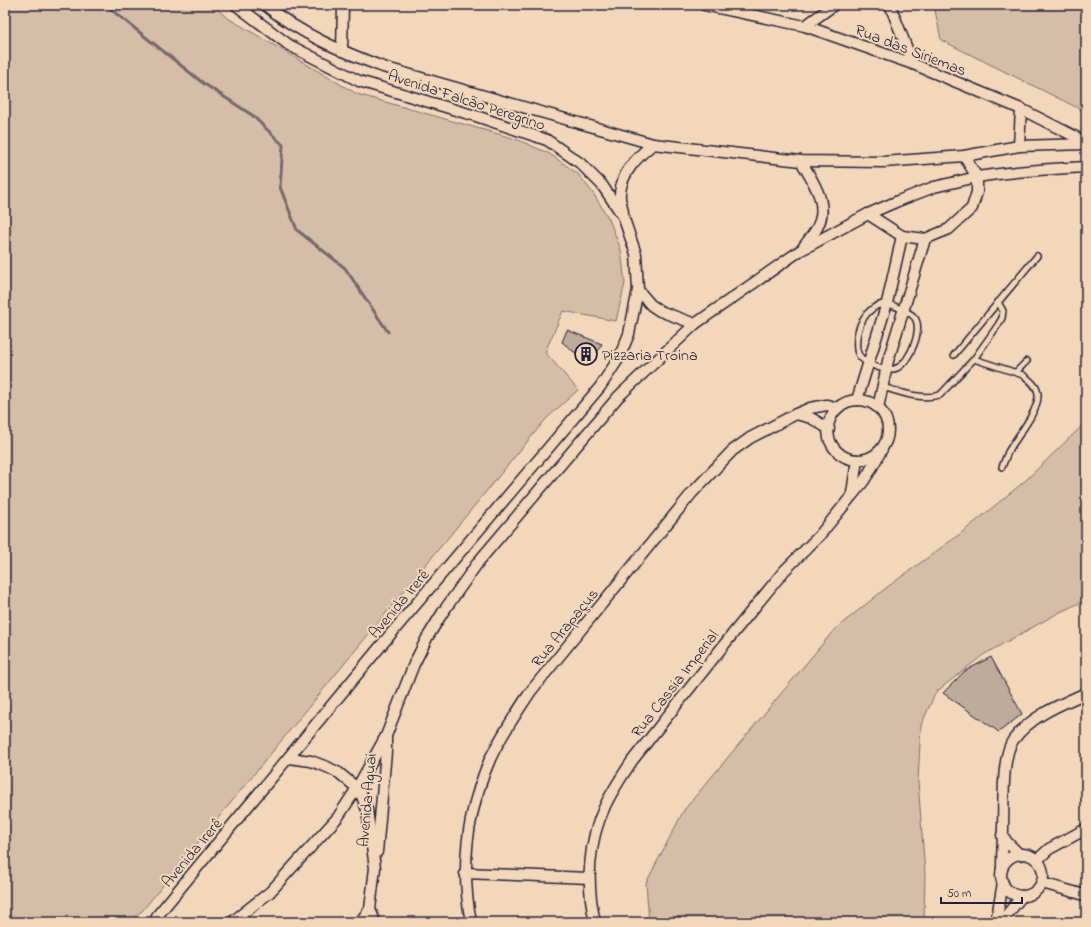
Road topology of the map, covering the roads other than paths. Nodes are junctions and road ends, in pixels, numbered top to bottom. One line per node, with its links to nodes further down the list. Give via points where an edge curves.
1 (236, 5): 19 (street, Avenida Falcão Peregrino, via 289,45 359,80 547,140 580,163 602,185)
2 (265, 5): 8 (street, Avenida Falcão Peregrino, via 309,35)
3 (343, 5): 8 (street)
4 (704, 5): 7 (street, Rua das Siriemas)
5 (834, 5): 7 (street)
6 (890, 5): 9 (street)
7 (805, 26): 9 (street, Rua das Siriemas)
8 (342, 51): 11 (street, Avenida Falcão Peregrino, via 383,67)
9 (913, 64): 10 (street, Rua das Siriemas)
10 (1021, 109): 12 (street, Rua das Siriemas); 13 (street)
11 (653, 144): 15 (street, Avenida Falcão Peregrino); 19 (street, via 630,166 622,180 620,195)
12 (1086, 144): 13 (street, Avenida Falcão Peregrino)
13 (1019, 146): 14 (street, Avenida Falcão Peregrino)
14 (964, 156): 15 (street, Avenida Falcão Peregrino, via 883,162); 17 (street)
15 (801, 161): 22 (street, via 817,188 822,207 816,230)
16 (1086, 167): 17 (street)
17 (977, 177): 18 (street, via 934,188); 21 (street, via 977,192 972,208 949,229)
18 (868, 214): 20 (street); 22 (street)
19 (624, 216): 24 (street, Avenida Falcão Peregrino, via 636,254)
20 (902, 236): 21 (street); 26 (street)
21 (925, 240): 27 (street)
22 (801, 250): 28 (street)
23 (1037, 256): 25 (lane)
24 (638, 290): 28 (street, via 660,311); 49 (street, Avenida Irerê, via 629,334 619,358 600,387)
25 (998, 302): 31 (lane); 32 (lane, via 1003,311 1002,318)
26 (887, 303): 27 (lane); 29 (street); 34 (lane, via 868,312 858,330 857,352)
27 (904, 310): 30 (street); 35 (lane, via 917,322 914,345 901,366)
28 (695, 324): 48 (street, via 618,397 479,561 431,631 414,664)
29 (873, 348): 30 (street); 34 (street)
30 (890, 353): 35 (street)
31 (954, 355)
32 (974, 359): 36 (lane); 37 (lane, via 940,395 911,396)
33 (1026, 361): 36 (lane)
34 (868, 363): 35 (lane); 38 (street)
35 (886, 369): 37 (street)
36 (1016, 372): 45 (lane, via 1029,379 1037,390 1038,398)
37 (883, 387): 40 (street)
38 (857, 400): 39 (street); 40 (street)
39 (838, 408): 41 (street, Rua Arapaçus, via 818,406); 42 (street, via 833,414)
40 (878, 408): 43 (street, via 884,415 888,432)
41 (796, 414): 42 (street, via 811,418); 57 (street, Rua Arapaçus, via 750,438 715,468 531,691 492,756 484,776 469,831)
42 (829, 429): 44 (street, via 834,447 848,458)
43 (882, 449): 44 (street, via 866,459); 46 (street, Rua Cassia Imperial)
44 (857, 460): 46 (street)
45 (1002, 467)
46 (852, 496): 58 (street, Rua Cassia Imperial, via 819,536 774,583 632,761 600,818 591,855)
47 (1086, 693): 52 (street, via 1045,712 1023,728 1013,740 1004,774)
48 (386, 736): 50 (street); 55 (street, Avenida Aguai)
49 (289, 758): 50 (street, via 311,761 327,767 339,773); 64 (street, Avenida Irerê, via 157,916)
50 (356, 788): 55 (street, Avenida Aguai, via 367,810); 65 (street, via 338,817 270,892)
51 (1086, 829): 54 (street, via 1049,850)
52 (1002, 835): 53 (street); 56 (street)
53 (1020, 854): 54 (street); 56 (street, via 1009,859)
54 (1037, 860): 60 (street, via 1043,871)
55 (375, 868): 63 (street, Avenida Aguai)
56 (1002, 870): 59 (street)
57 (466, 873): 58 (street); 68 (street, Rua Arapaçus)
58 (589, 878): 69 (street, Rua Cassia Imperial)
59 (1003, 883): 61 (street, via 1010,892); 70 (street)
60 (1042, 883): 61 (street, via 1034,893); 62 (street)
61 (1022, 896): 71 (street)
62 (1086, 897)
63 (370, 908): 66 (street); 67 (street, Avenida Aguai)
64 (155, 922)
65 (232, 922)
66 (360, 922)
67 (375, 922)
68 (471, 922)
69 (595, 922)
70 (996, 922)
71 (1001, 922)

